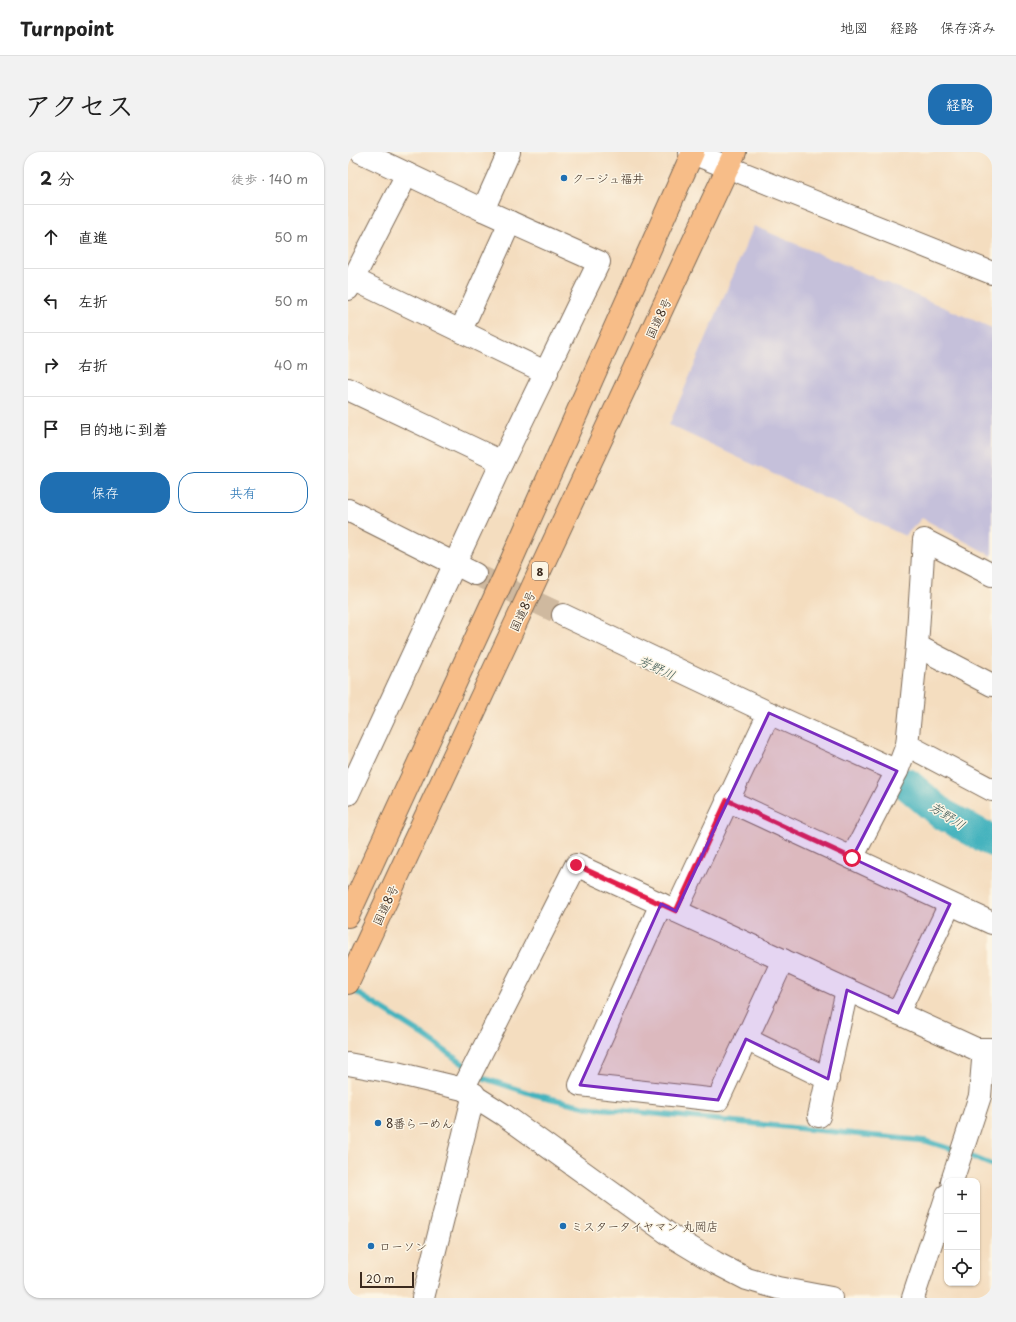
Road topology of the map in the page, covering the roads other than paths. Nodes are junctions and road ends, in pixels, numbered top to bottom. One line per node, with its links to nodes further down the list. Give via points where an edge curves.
1 (361, 152): 5 (street)
2 (510, 152): 6 (street)
3 (692, 152): 4 (street); 31 (highway, via 507,569)
4 (731, 160): 8 (street); 34 (highway, 国道8号 / 8)
5 (407, 174): 6 (street); 9 (street)
6 (483, 210): 7 (street)
7 (510, 222): 10 (street); 11 (street, via 599,262)
8 (992, 273)
9 (351, 284): 10 (street)
10 (461, 330): 11 (street)
11 (546, 373): 13 (street)
12 (348, 389): 13 (street)
13 (502, 462): 15 (street)
14 (348, 510): 15 (street)
15 (455, 563): 16 (street); 23 (street)
16 (475, 574)
17 (992, 575): 19 (street, via 924,540)
18 (563, 616): 21 (street)
19 (917, 646): 20 (street); 22 (street)
20 (992, 685)
21 (769, 713): 24 (street); 27 (street)
22 (907, 745): 24 (street); 25 (street)
23 (355, 761): 26 (street)
24 (897, 771): 28 (street)
25 (992, 790)
26 (348, 794)
27 (727, 800): 28 (street); 30 (street)
28 (852, 858): 29 (street)
29 (950, 904): 32 (street); 36 (street)
30 (668, 908): 33 (street); 37 (street, via 580,1085 718,1100); 41 (street, via 576,865)
31 (348, 916)
32 (992, 923)
33 (783, 960): 35 (street); 37 (street)
34 (350, 979)
35 (847, 990): 36 (street); 40 (street)
36 (898, 1013): 38 (street, via 976,1049)
37 (746, 1039): 40 (street)
38 (988, 1049): 43 (street, via 980,1096)
39 (348, 1064): 41 (street, via 392,1072)
40 (828, 1078): 42 (street)
41 (469, 1092): 45 (street); 46 (street, via 673,1238 716,1263 747,1279)
42 (819, 1116)
43 (953, 1178)
44 (944, 1204): 47 (street)
45 (423, 1298)
46 (831, 1298)
47 (913, 1298)

